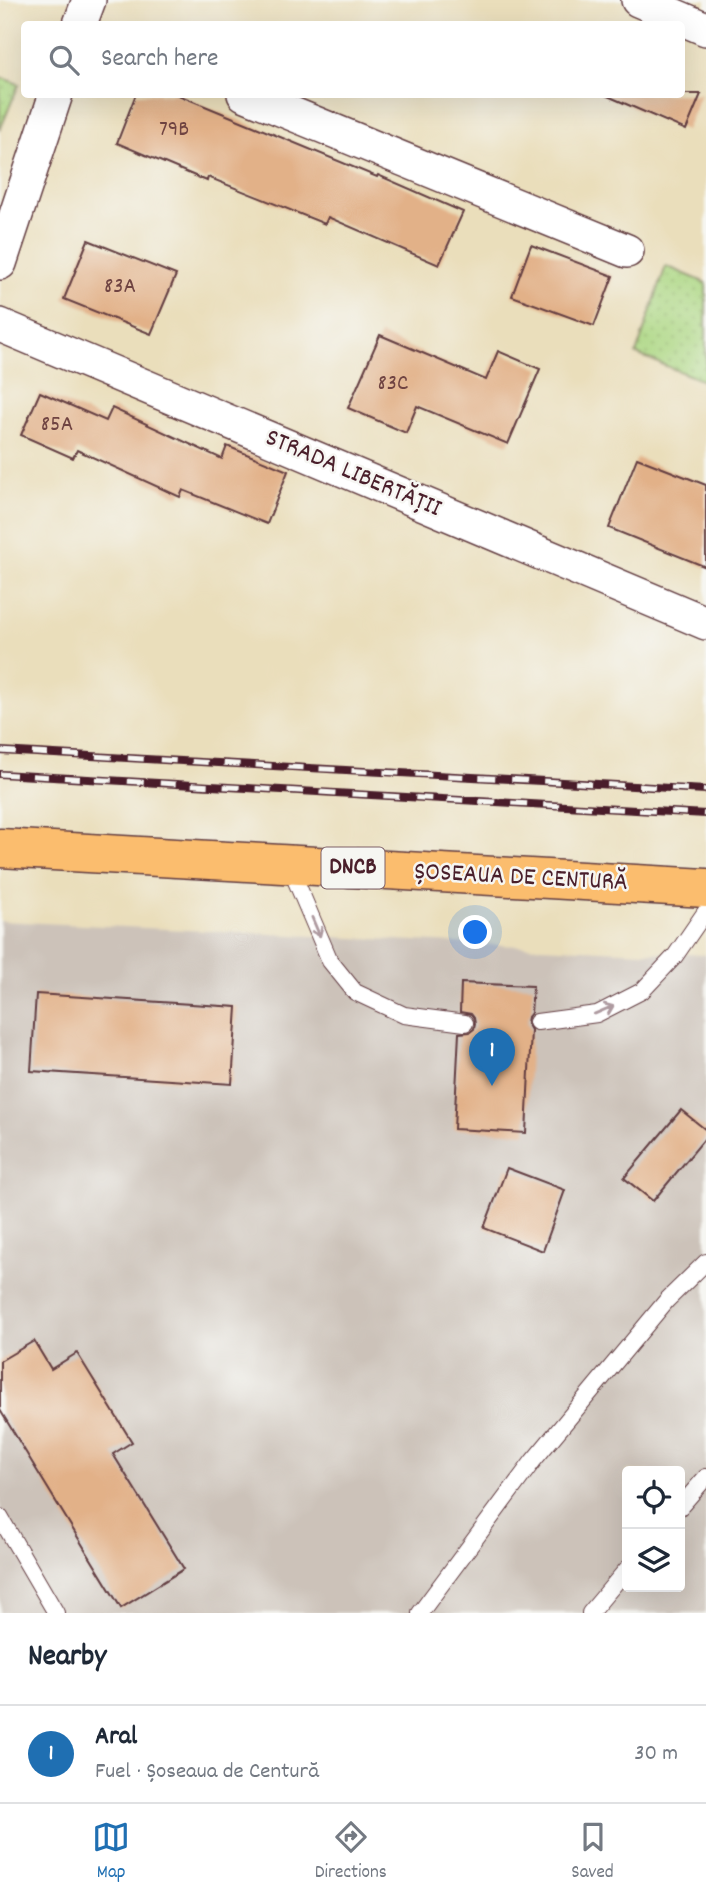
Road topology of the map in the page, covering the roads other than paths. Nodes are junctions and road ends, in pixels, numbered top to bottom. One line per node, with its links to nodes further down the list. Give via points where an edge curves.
1 (89, 0): 3 (street)
2 (638, 0): 4 (street)
3 (81, 21)
4 (706, 29)
5 (55, 98): 8 (street)
6 (254, 98): 7 (street)
7 (627, 251)
8 (0, 263)
9 (0, 324): 10 (street, STRADA LIBERTĂȚII)
10 (706, 623)
11 (0, 848): 12 (main road, ȘOSEAUA DE CENTURĂ / DNCB)
12 (289, 865): 13 (main road, ȘOSEAUA DE CENTURĂ / DNCB); 16 (lane, one-way to 16, via 330,961 355,992 404,1015)
13 (706, 888)
14 (706, 911): 15 (lane, one-way to 14, via 597,1014 642,991 675,957)
15 (537, 1022)
16 (465, 1023)
17 (706, 1262): 23 (lane, via 667,1300 533,1461)
18 (706, 1477): 19 (lane)
19 (685, 1501)
20 (0, 1517): 22 (lane)
21 (622, 1575): 24 (lane)
22 (56, 1613)
23 (420, 1613)
24 (590, 1613)

